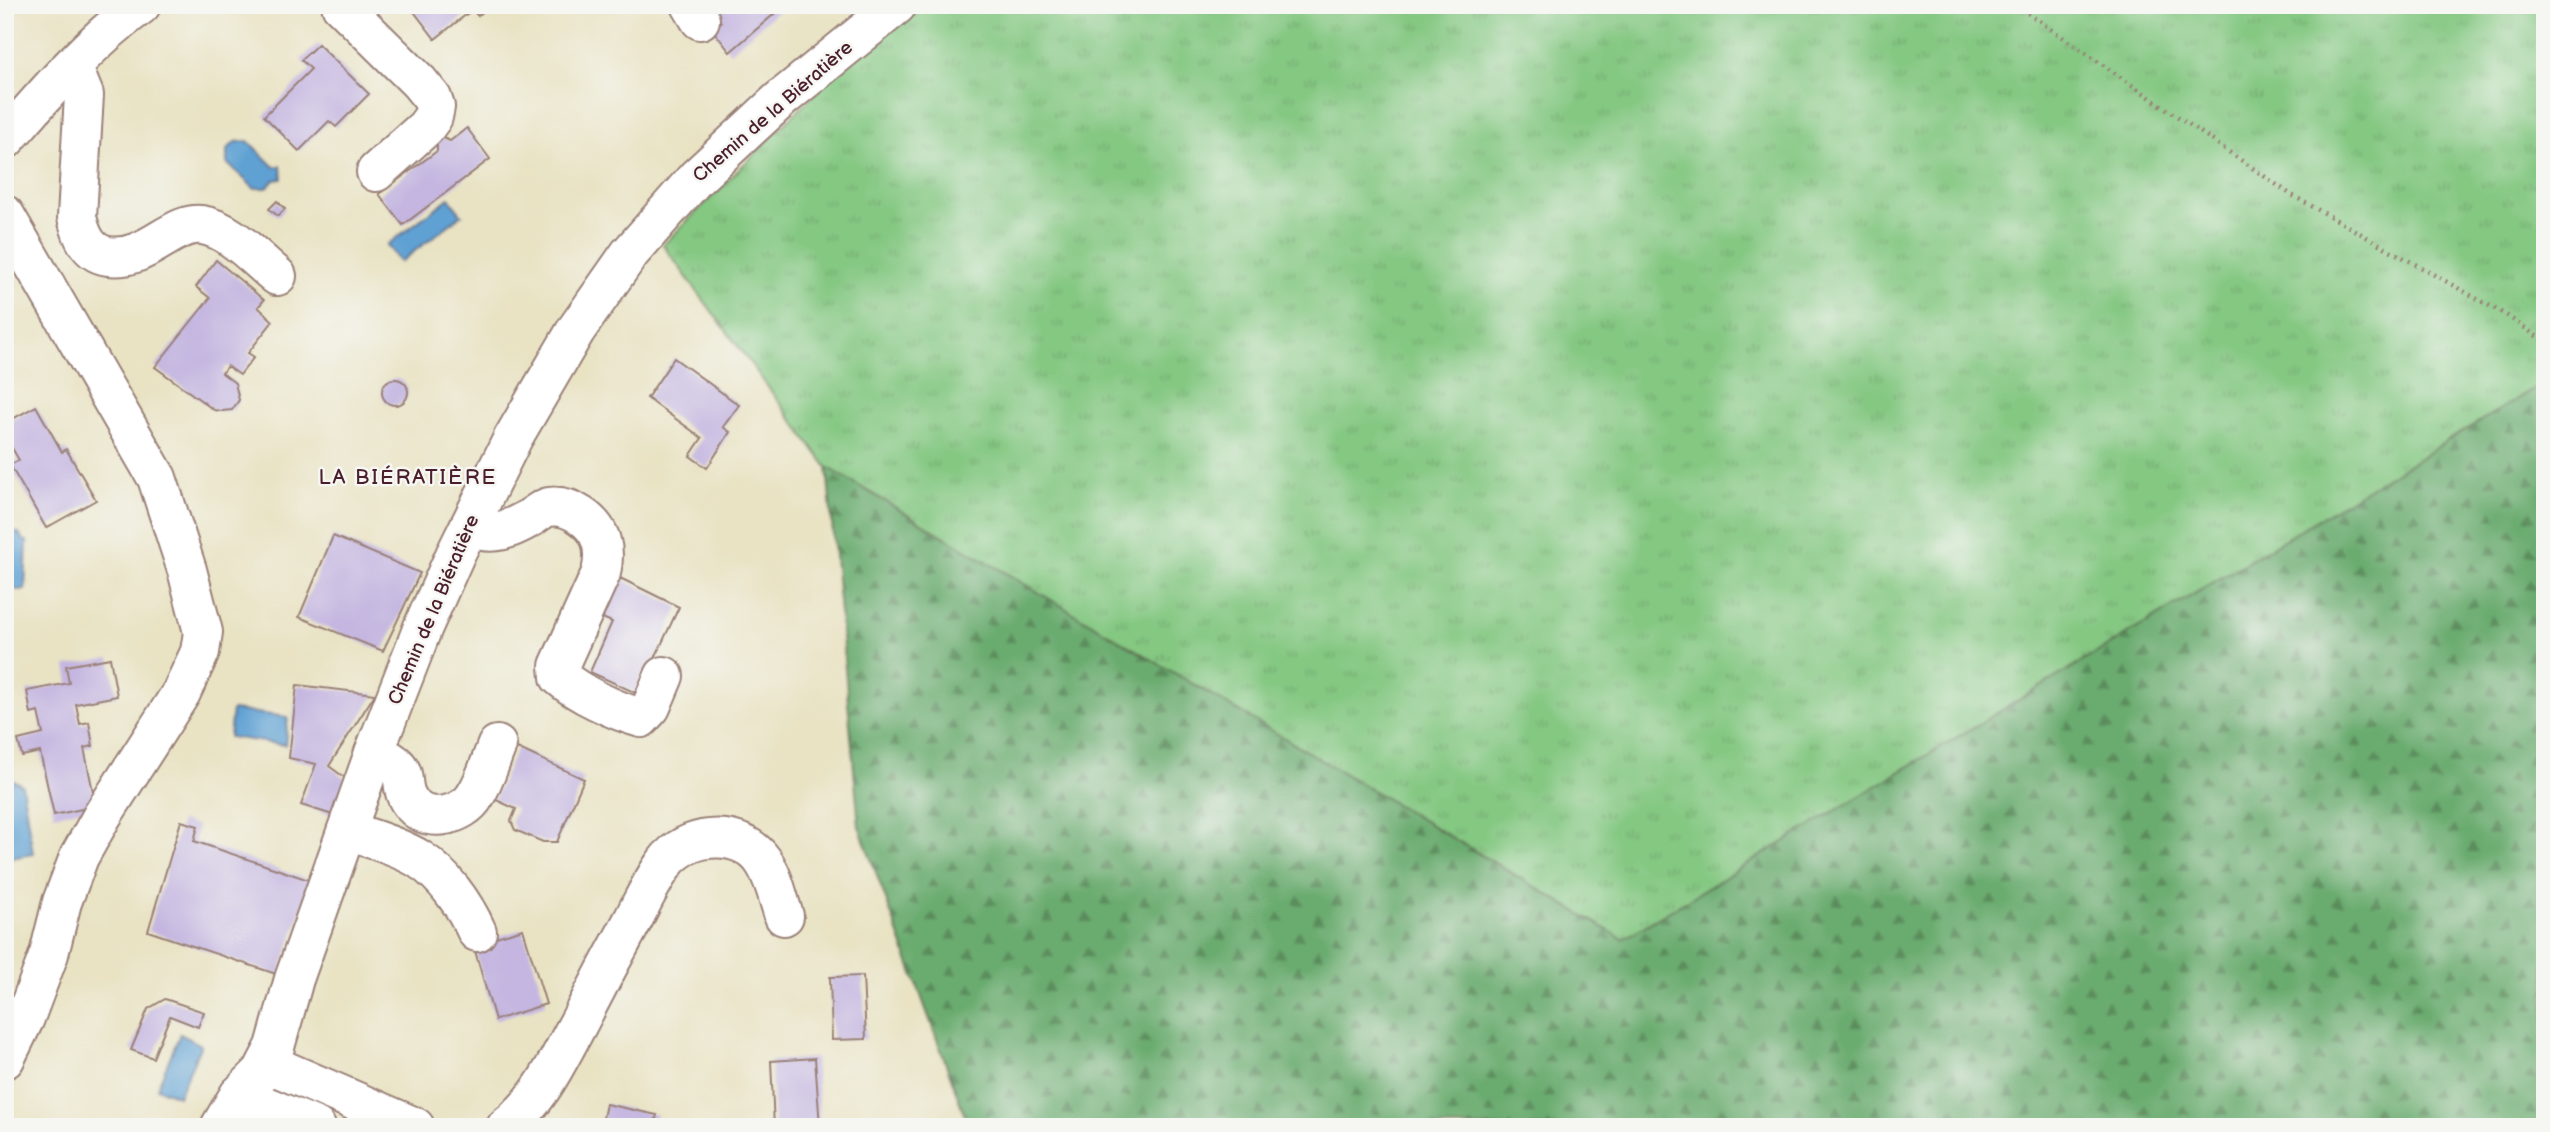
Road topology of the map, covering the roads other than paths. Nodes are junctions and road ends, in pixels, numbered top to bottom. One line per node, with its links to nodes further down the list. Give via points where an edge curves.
1 (141, 5): 4 (street)
2 (341, 5): 6 (street, via 419,82 435,107 425,128)
3 (897, 5): 9 (street, Chemin de la Biératière, via 781,99 696,178 630,253 576,330 513,438)
4 (68, 69): 5 (street); 8 (street, via 83,95 77,217 87,244 97,253 124,257 190,225 203,225 218,230)
5 (5, 140)
6 (376, 172)
7 (5, 215): 16 (street, via 157,478 203,632 200,652 181,693 79,857 49,954)
8 (277, 276)
9 (469, 527): 10 (street, via 498,533 547,507 579,514 601,540 603,563 559,666 560,677 641,718 651,708); 12 (street, Chemin de la Biératière, via 423,627)
10 (664, 676)
11 (497, 745): 12 (street, via 474,798 438,817 413,805 395,761)
12 (374, 753): 13 (street, Chemin de la Biératière)
13 (346, 830): 15 (street, via 429,866 469,913); 17 (street, Chemin de la Biératière)
14 (783, 916): 21 (street, via 763,860 748,846 723,838 697,840 670,858 545,1085 522,1115)
15 (477, 932)
16 (5, 1059)
17 (267, 1063): 18 (street, Chemin de la Biératière); 20 (street)
18 (229, 1111): 19 (street)
19 (316, 1127)
20 (415, 1127)
21 (506, 1127)

